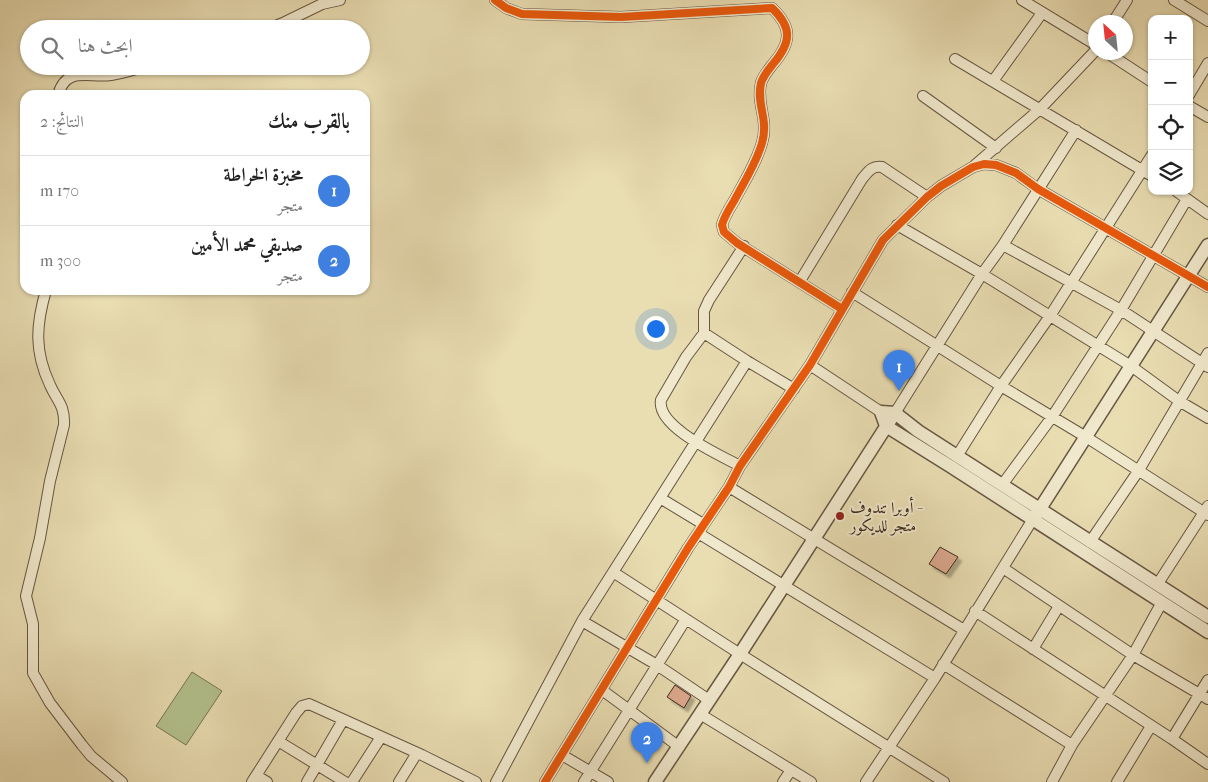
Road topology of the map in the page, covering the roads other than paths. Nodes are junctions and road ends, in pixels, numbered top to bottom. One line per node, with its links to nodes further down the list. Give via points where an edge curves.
1 (340, 0): 9 (street, via 322,4)
2 (494, 0): 40 (street, via 522,14 620,17 772,8 783,20 787,40 784,51 762,81 760,103 765,131 758,156 722,225 728,236)
3 (1022, 0): 7 (street)
4 (1127, 0): 8 (street)
5 (1174, 0): 6 (street)
6 (1189, 4): 10 (street)
7 (1042, 13): 11 (street); 18 (street)
8 (1117, 15)
9 (289, 20)
10 (1208, 21)
11 (1088, 41)
12 (1088, 58): 23 (street)
13 (955, 59): 18 (street)
14 (1118, 60): 17 (street)
15 (1208, 63): 19 (street)
16 (78, 75): 20 (street)
17 (1148, 79)
18 (993, 81): 23 (street)
19 (1193, 88)
20 (60, 90)
21 (923, 96): 26 (street)
22 (1193, 108): 24 (street)
23 (1040, 109): 25 (street); 26 (street)
24 (1208, 117)
25 (1076, 130): 29 (street); 31 (street)
26 (996, 148): 28 (street)
27 (1148, 161): 29 (street)
28 (972, 167): 31 (street, via 996,165 1016,173); 33 (street)
29 (1142, 170): 30 (street); 37 (street)
30 (1148, 174)
31 (1038, 189): 37 (street); 38 (street)
32 (1182, 195): 34 (street)
33 (927, 197): 36 (street); 44 (street, via 876,166 862,179)
34 (1188, 199): 35 (street); 41 (street)
35 (1208, 214)
36 (897, 225): 42 (street); 47 (street, via 883,240)
37 (1104, 229): 41 (street); 45 (street)
38 (1003, 245): 42 (street); 45 (street)
39 (1208, 245): 43 (street)
40 (744, 246): 44 (street); 53 (street, via 709,300 704,311)
41 (1153, 256): 43 (street); 50 (street)
42 (982, 274): 51 (street); 55 (street)
43 (1189, 276): 46 (street); 52 (street)
44 (800, 281): 49 (street)
45 (1070, 282): 50 (street); 51 (street)
46 (1208, 287)
47 (852, 292): 49 (street); 55 (street)
48 (45, 295): 124 (street, via 39,314 38,348 50,387 60,401 64,425 26,596 33,624 33,673 50,703 82,745)
49 (842, 309): 58 (street)
50 (1121, 310): 52 (street); 54 (street)
51 (1050, 316): 54 (street); 61 (street)
52 (1153, 332): 59 (street); 60 (street)
53 (704, 333): 57 (street); 70 (street, via 686,357 660,404 662,413 672,424)
54 (1097, 344): 60 (street); 66 (street)
55 (938, 347): 61 (street); 65 (street)
56 (1208, 353): 59 (street)
57 (747, 361): 62 (street); 70 (street)
58 (810, 365): 62 (street); 64 (street)
59 (1205, 365): 63 (street)
60 (1131, 366): 63 (street); 69 (street)
61 (1001, 386): 66 (street); 71 (street)
62 (794, 389): 72 (street)
63 (1179, 401): 67 (street); 73 (street)
64 (881, 412): 65 (street); 68 (street)
65 (895, 413): 68 (street); 71 (street)
66 (1052, 417): 69 (street); 74 (street)
67 (1208, 418)
68 (886, 426): 78 (street); 80 (street)
69 (1086, 437): 73 (street); 78 (street)
70 (696, 441): 72 (street); 76 (street)
71 (957, 456): 74 (street)
72 (740, 466): 75 (street)
73 (1139, 470): 77 (street); 81 (street)
74 (1002, 485): 78 (street)
75 (729, 487): 79 (street); 80 (street)
76 (660, 498): 79 (street); 84 (street)
77 (1207, 511): 85 (street)
78 (1036, 514): 81 (street); 82 (street); 83 (street)
79 (700, 529): 86 (street); 87 (street)
80 (814, 538): 86 (street); 94 (street)
81 (1090, 542): 83 (street)
82 (1003, 568): 89 (street); 90 (street)
83 (1125, 571): 85 (street); 88 (street)
84 (614, 572): 87 (street); 92 (street)
85 (1158, 585): 93 (street)
86 (782, 586): 97 (street); 101 (street)
87 (657, 600): 91 (street); 95 (street)
88 (1162, 602): 93 (street); 98 (street)
89 (1059, 606): 96 (street); 98 (street)
90 (975, 611): 94 (street); 96 (street)
91 (686, 619): 97 (street); 99 (street)
92 (582, 621): 95 (street); 131 (street)
93 (1207, 626)
94 (964, 630): 100 (street)
95 (628, 647): 99 (street); 103 (street)
96 (1033, 649): 104 (street)
97 (740, 654): 106 (street); 116 (street)
98 (1133, 655): 104 (street); 105 (street)
99 (657, 664): 106 (street); 107 (street)
100 (943, 664): 101 (street); 114 (street)
101 (935, 678): 116 (street)
102 (1208, 680): 105 (street)
103 (602, 690): 107 (street); 118 (street)
104 (1105, 695): 110 (street); 114 (street)
105 (1204, 696): 112 (street)
106 (709, 700): 108 (street)
107 (628, 710): 115 (street); 122 (street)
108 (700, 714): 115 (street); 121 (street)
109 (343, 720): 111 (street); 113 (street, via 306,704 296,713); 120 (street)
110 (1151, 726): 112 (street); 141 (street)
111 (381, 737): 117 (street); 128 (street)
112 (1172, 739): 119 (street)
113 (278, 741): 120 (street); 123 (street)
114 (1072, 745): 140 (street)
115 (678, 746): 135 (street)
116 (889, 747): 138 (street); 139 (street)
117 (417, 753): 129 (street); 130 (street)
118 (562, 755): 122 (street); 132 (street)
119 (1208, 764)
120 (317, 765): 126 (street); 127 (street)
121 (791, 770): 136 (street); 137 (street)
122 (591, 771): 133 (street); 134 (street)
123 (255, 779): 125 (street)
124 (122, 782)
125 (267, 782)
126 (307, 782)
127 (345, 782)
128 (352, 782)
129 (399, 782)
130 (476, 782)
131 (496, 782)
132 (545, 782)
133 (584, 782)
134 (608, 782)
135 (655, 782)
136 (783, 782)
137 (810, 782)
138 (866, 782)
139 (944, 782)
140 (1052, 782)
141 (1117, 782)

